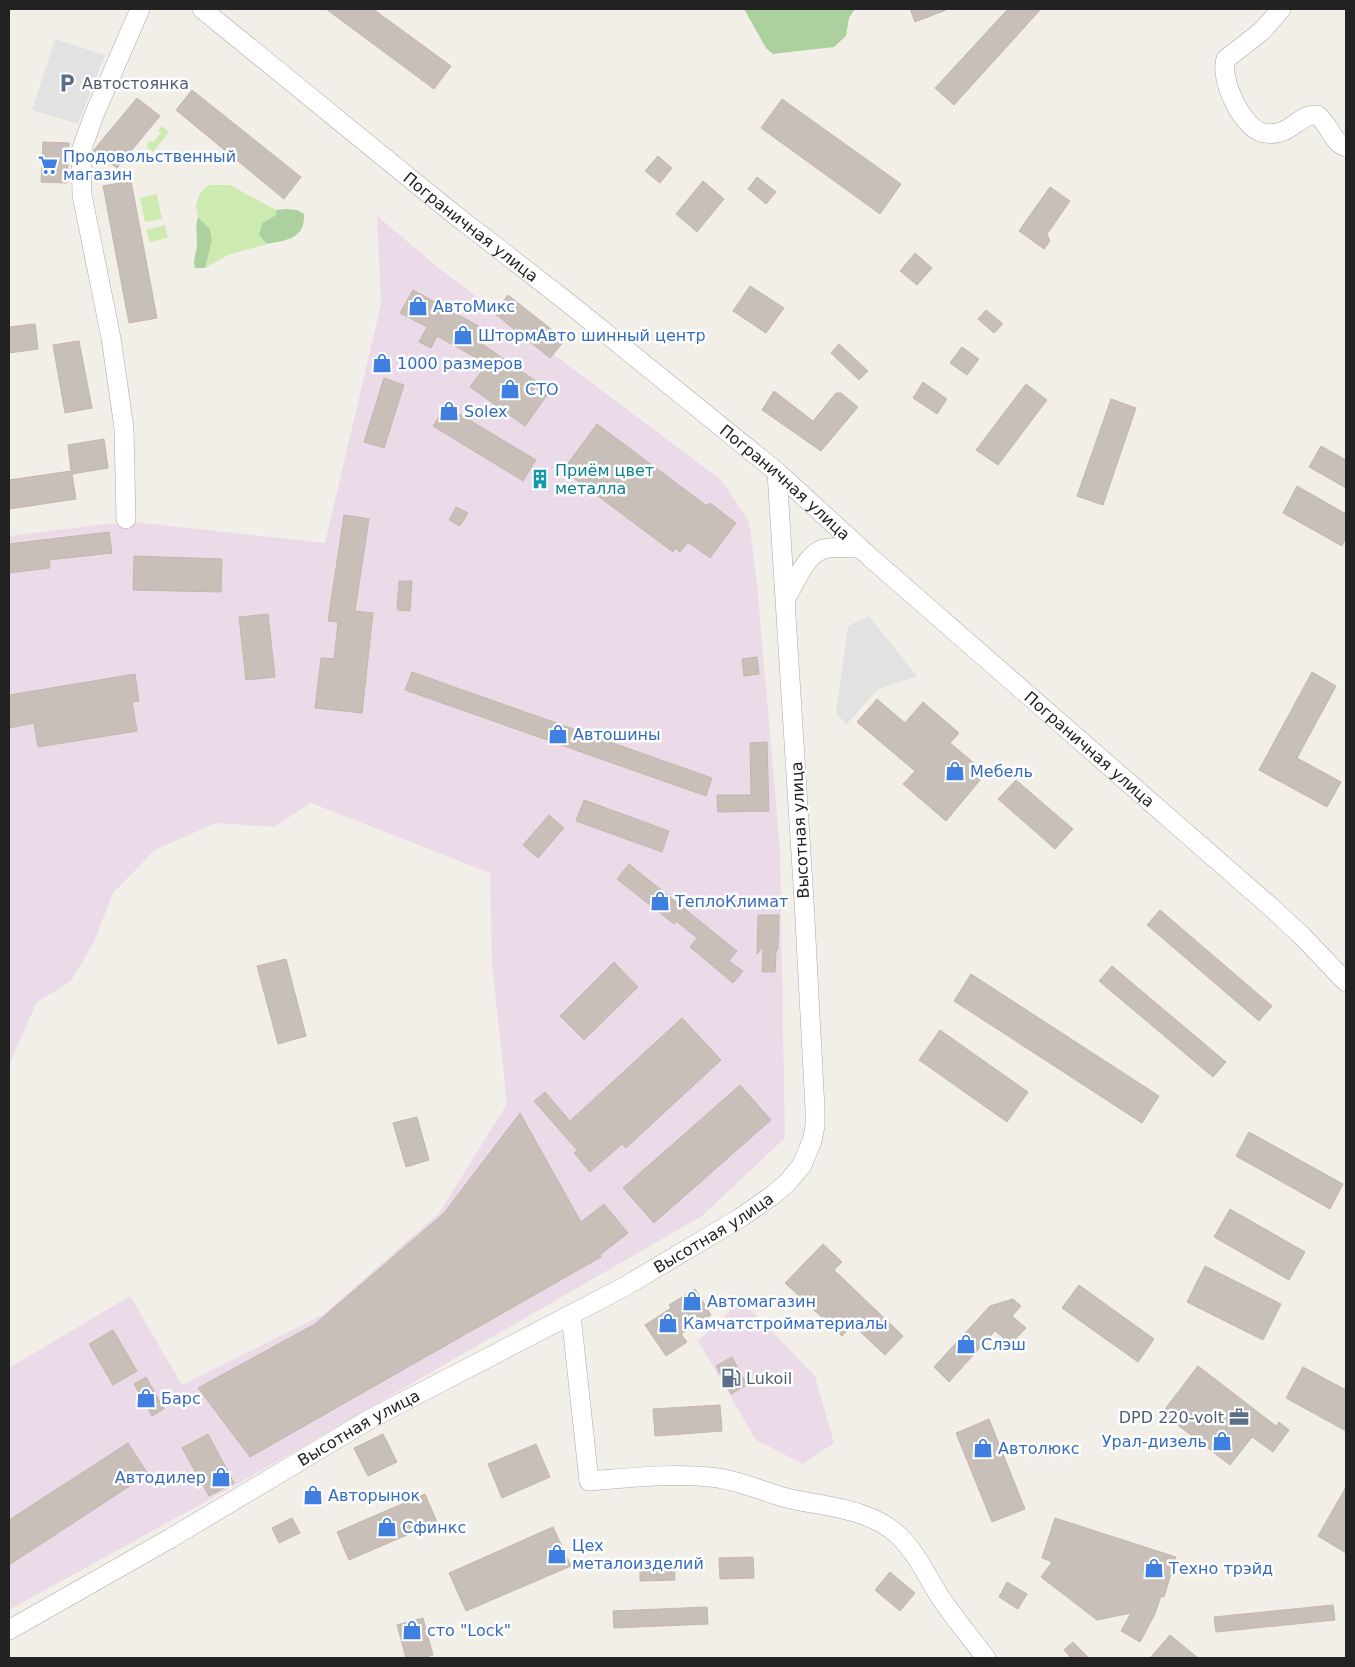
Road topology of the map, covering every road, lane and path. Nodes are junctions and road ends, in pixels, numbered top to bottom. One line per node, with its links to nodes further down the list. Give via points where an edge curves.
1 (140, 9): 6 (street, via 80,151 82,196 111,338 124,428)
2 (202, 9): 5 (street, Пограничная улица, via 450,212 571,305)
3 (1281, 9): 4 (street, via 1262,30 1229,55 1224,64 1225,76 1241,115 1253,128 1267,134 1286,131 1306,116 1317,115 1335,140)
4 (1346, 147)
5 (777, 472): 7 (street, Пограничная улица); 8 (street, Высотная улица)
6 (126, 519)
7 (860, 548): 8 (street, via 829,548 815,553); 9 (street, Пограничная улица, via 1272,908)
8 (786, 598): 10 (street, Высотная улица, via 813,1058 815,1119 811,1146 794,1176 756,1207 678,1256)
9 (1346, 982)
10 (571, 1315): 11 (street, Высотная улица, via 370,1419); 12 (street, via 589,1481 658,1476 712,1477 868,1517 899,1536)
11 (9, 1630)
12 (986, 1658)

